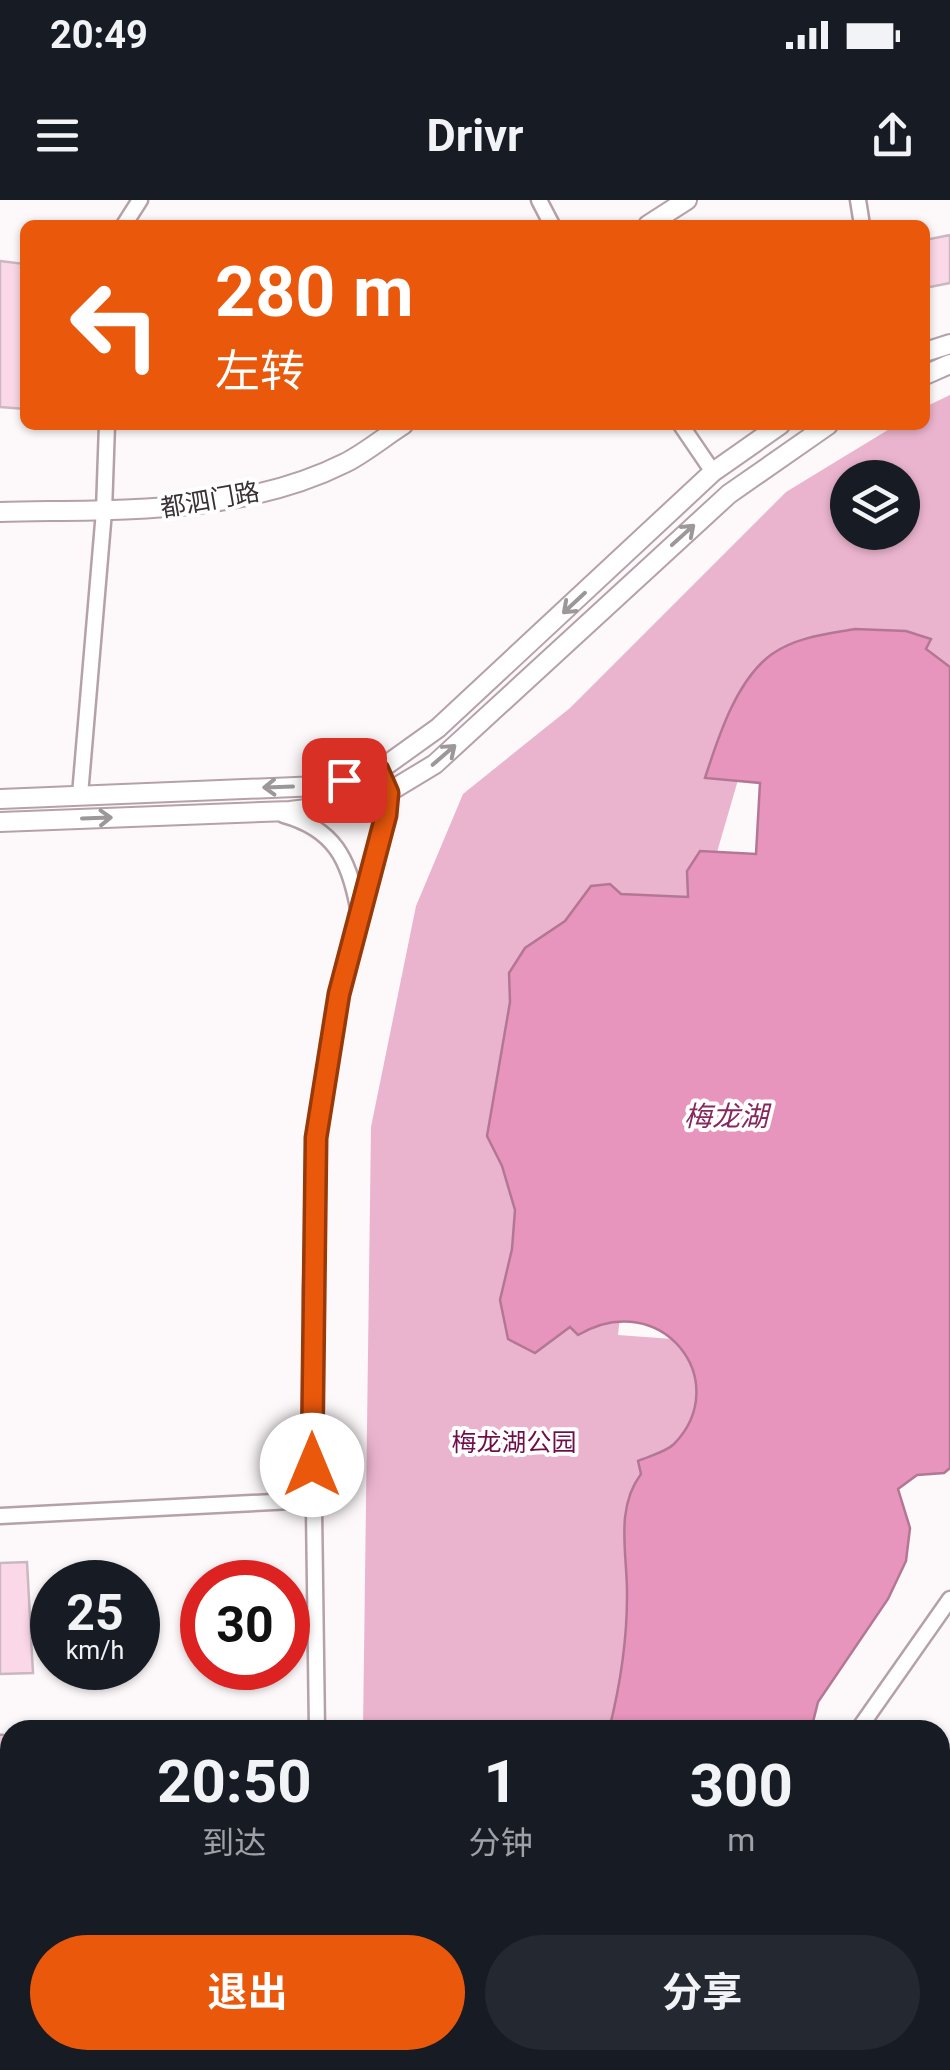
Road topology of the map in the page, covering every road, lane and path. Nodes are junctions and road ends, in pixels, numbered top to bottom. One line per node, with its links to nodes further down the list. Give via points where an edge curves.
1 (687, 200): 2 (street)
2 (656, 220)
3 (107, 430): 10 (street)
4 (395, 430): 10 (street, 都泗门路, via 347,462 288,486)
5 (684, 430): 8 (street)
6 (773, 430): 8 (street)
7 (821, 430): 12 (street, one-way to 7, via 435,764 729,494)
8 (713, 472): 11 (street, one-way to 11, via 438,728)
9 (0, 512): 10 (street, 都泗门路)
10 (104, 512): 13 (street)
11 (378, 770): 12 (street); 13 (street, one-way to 13, via 319,786)
12 (388, 793): 15 (street); 17 (street)
13 (80, 795): 14 (street)
14 (0, 799)
15 (274, 812): 16 (street, one-way to 15); 17 (street, via 307,822 327,837 353,878)
16 (0, 822)
17 (358, 910): 18 (street, via 316,1138)
18 (312, 1500): 19 (street); 21 (street)
19 (0, 1516)
20 (950, 1600): 22 (street)
21 (316, 1720)
22 (865, 1720)

